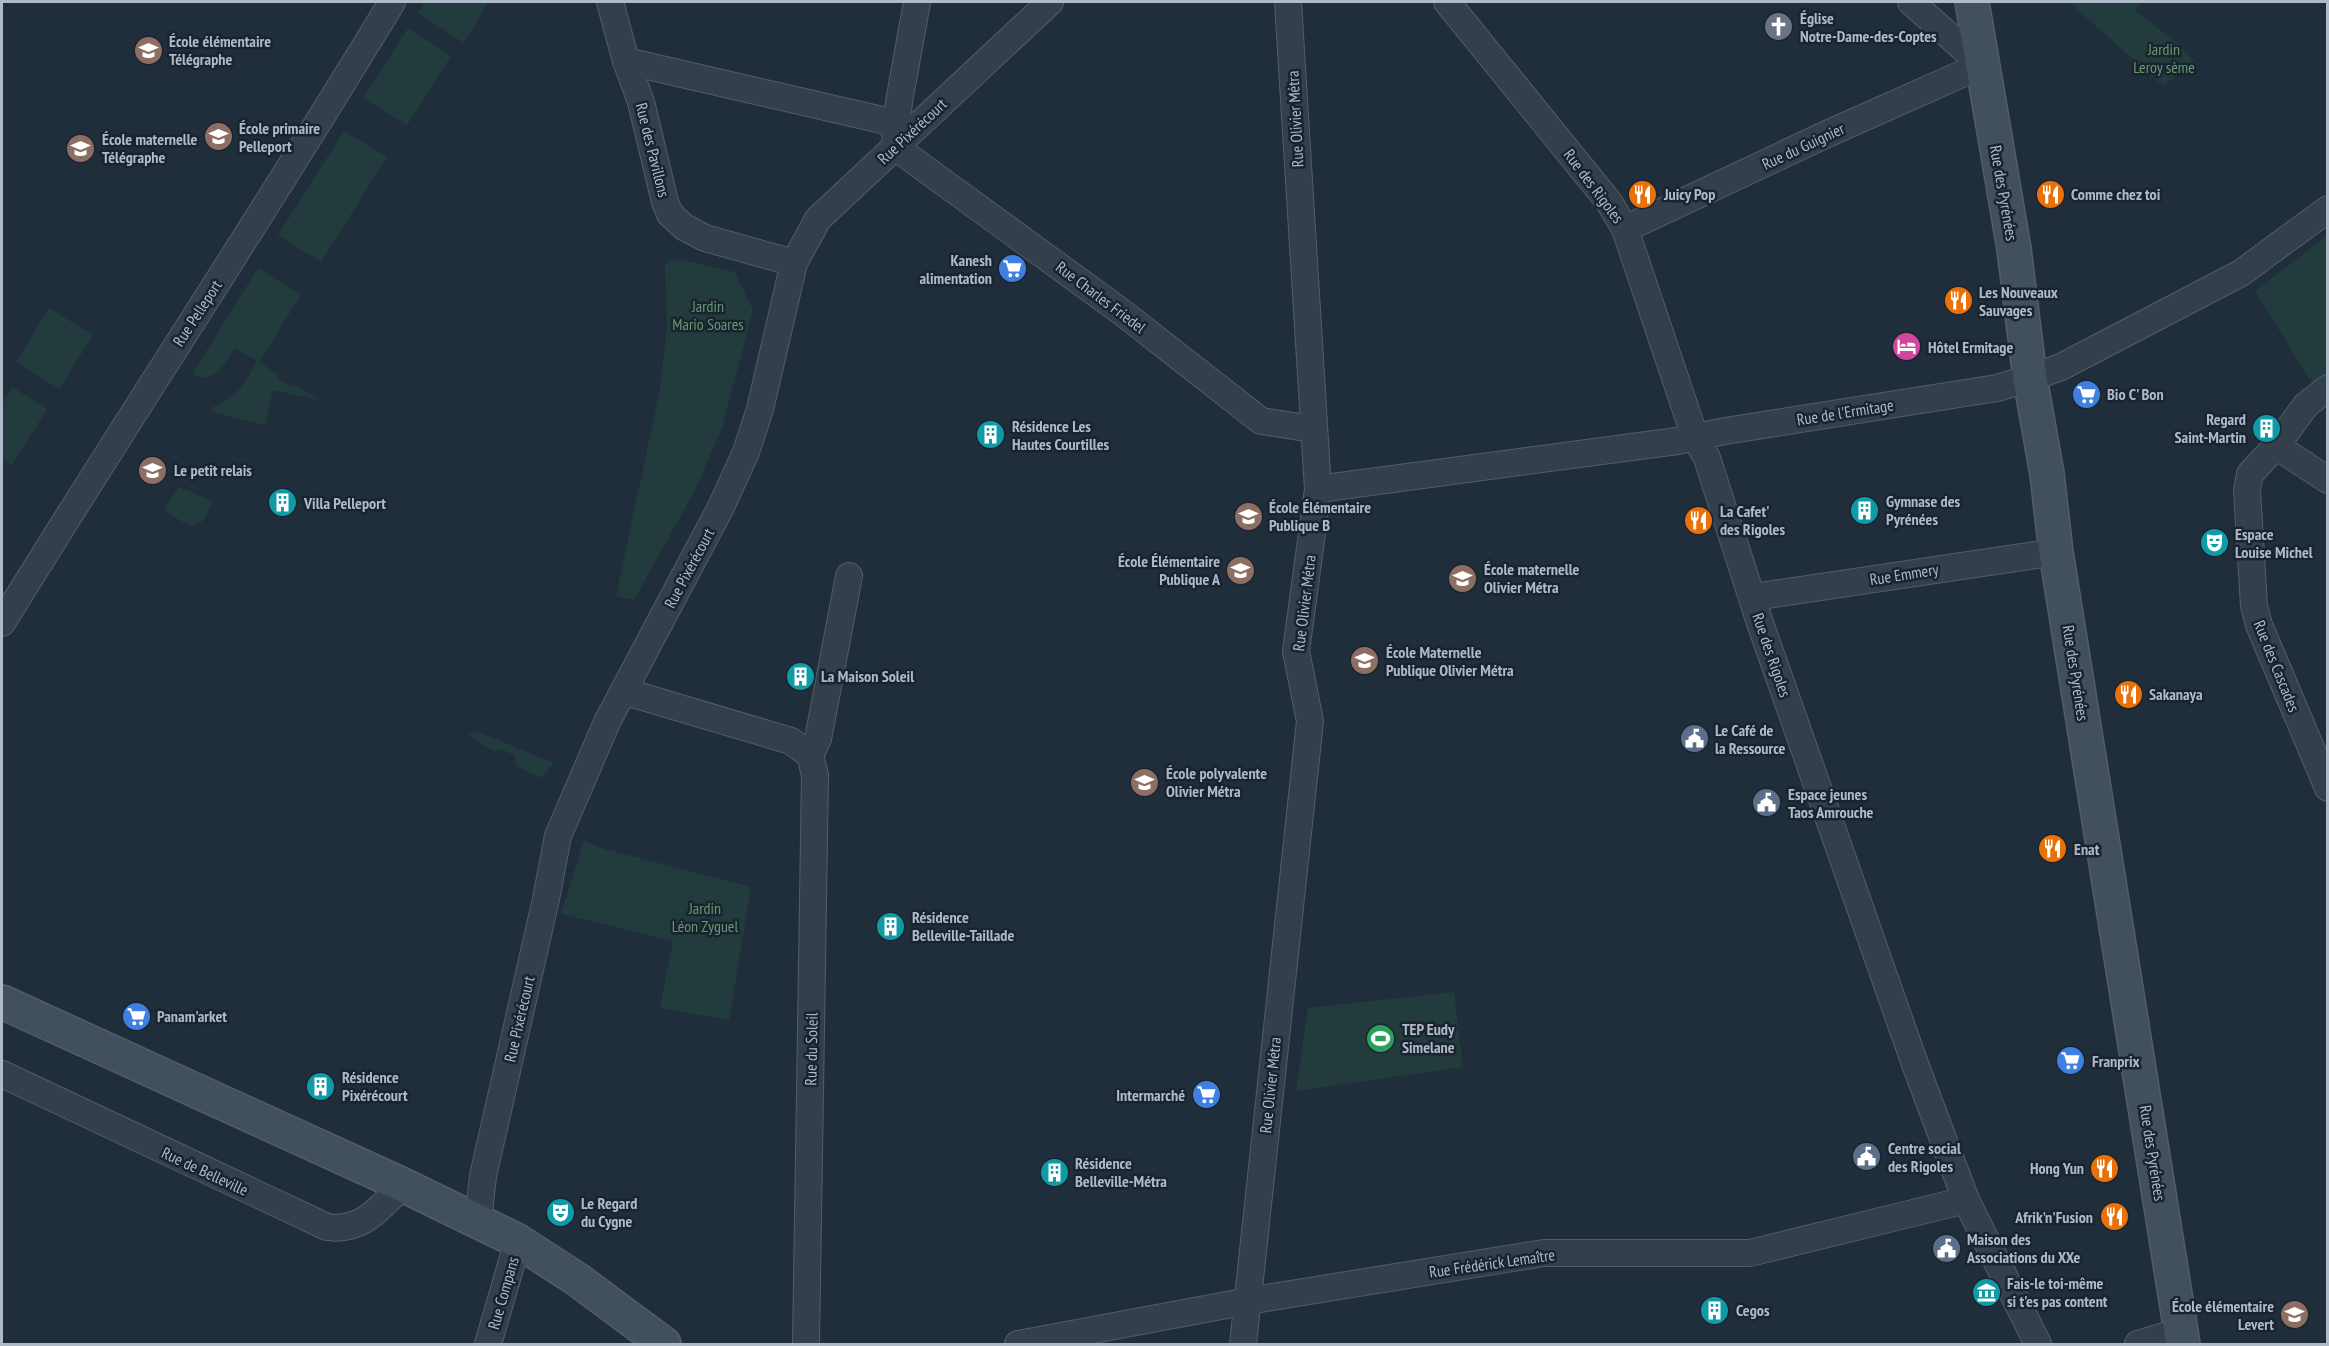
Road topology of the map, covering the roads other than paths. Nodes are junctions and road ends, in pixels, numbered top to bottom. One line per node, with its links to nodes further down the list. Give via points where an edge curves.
1 (392, 2): 25 (street, Rue Pelleport)
2 (610, 2): 9 (street, Rue des Pavillons)
3 (917, 2): 11 (street)
4 (1050, 2): 11 (street, Rue Pixérécourt)
5 (1288, 2): 17 (street, Rue Olivier Métra)
6 (1447, 2): 13 (street, Rue des Rigoles, via 1609,202)
7 (1911, 2): 10 (street)
8 (1972, 2): 10 (main road, Rue des Pyrénées)
9 (626, 61): 11 (street, via 882,120); 14 (street, Rue des Pavillons, via 641,102 670,214 705,238)
10 (1982, 65): 13 (street, Rue du Guignier); 15 (main road, Rue des Pyrénées, via 2014,249)
11 (895, 137): 14 (street, Rue Pixérécourt, via 818,219); 17 (street, Rue Charles Friedel, via 1261,421)
12 (2328, 209): 15 (street, Rue de l'Ermitage, via 2241,273 2061,367)
13 (1625, 229): 18 (street, Rue des Rigoles)
14 (794, 263): 26 (street, Rue Pixérécourt, via 746,452)
15 (2030, 378): 18 (street, Rue de l'Ermitage, via 1997,388); 22 (main road, Rue des Pyrénées)
16 (2328, 388): 19 (street, Rue des Cascades, via 2306,405)
17 (1313, 429): 21 (street, Rue Olivier Métra)
18 (1695, 437): 21 (street, Rue de l'Ermitage); 24 (street, Rue des Rigoles, via 1707,458)
19 (2276, 446): 20 (street); 28 (street, Rue des Cascades, via 2250,474 2247,490 2254,606)
20 (2328, 480)
21 (1318, 489): 35 (street, Rue Olivier Métra, via 1296,651 1310,721 1309,749)
22 (2056, 552): 24 (street, Rue Emmery); 36 (main road, Rue des Pyrénées)
23 (849, 576): 27 (street, Rue du Soleil, via 818,739)
24 (1753, 597): 32 (street, Rue des Rigoles)
25 (2, 623)
26 (623, 691): 27 (street, via 791,741); 33 (street, Rue Pixérécourt, via 558,836 483,1176)
27 (810, 755): 39 (street, Rue du Soleil, via 815,775)
28 (2328, 788)
29 (2, 1002): 31 (main road)
30 (2, 1074): 31 (street, Rue de Belleville, via 327,1227 343,1230 370,1217)
31 (403, 1185): 33 (main road)
32 (1966, 1200): 35 (street, Rue Frédérick Lemaître, via 1750,1253 1544,1252); 42 (street, Rue des Rigoles)
33 (478, 1222): 34 (main road)
34 (518, 1241): 37 (street, Rue Compans); 38 (main road)
35 (1248, 1301): 40 (street, Rue Frédérick Lemaître); 41 (street, Rue Olivier Métra)
36 (2182, 1338): 43 (street)
37 (488, 1344)
38 (664, 1344)
39 (806, 1344)
40 (1018, 1344)
41 (1243, 1344)
42 (2038, 1344)
43 (2139, 1344)

